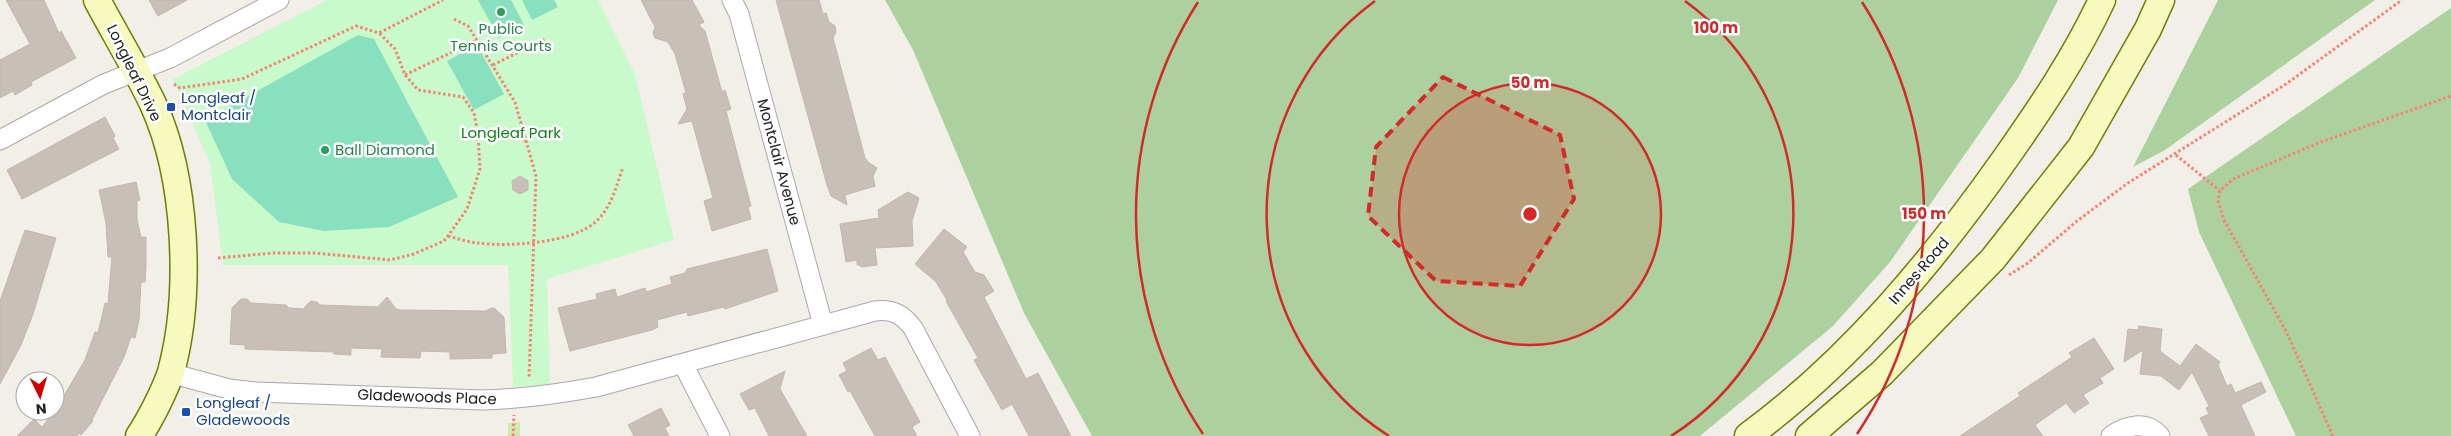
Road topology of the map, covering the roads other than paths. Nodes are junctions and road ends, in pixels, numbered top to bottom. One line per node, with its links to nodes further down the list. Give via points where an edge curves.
1 (97, 0): 6 (main road, Longleaf Drive)
2 (279, 0): 6 (street, via 170,58)
3 (732, 0): 8 (street, Montclair Avenue, via 740,14)
4 (2102, 0): 14 (main road, Innes Road, via 2088,31 2040,110 1958,226 1892,304 1821,376)
5 (2161, 0): 15 (main road, via 2148,29 2080,147 1993,259 1882,373)
6 (135, 72): 7 (street, via 104,84); 10 (main road, Longleaf Drive, via 153,104 168,148 183,242 182,290)
7 (0, 140)
8 (823, 325): 9 (street, Gladewoods Place); 13 (street, Gladewoods Place, via 875,311 886,310 903,316 913,328)
9 (682, 364): 10 (street, Gladewoods Place, via 596,387 528,398 482,400 256,392 229,389); 12 (street)
10 (170, 373): 11 (main road, Longleaf Drive)
11 (139, 436)
12 (720, 436)
13 (970, 436)
14 (1748, 436)
15 (1809, 436)
16 (2110, 436): 17 (street, via 2124,427 2137,426)
17 (2160, 436)

